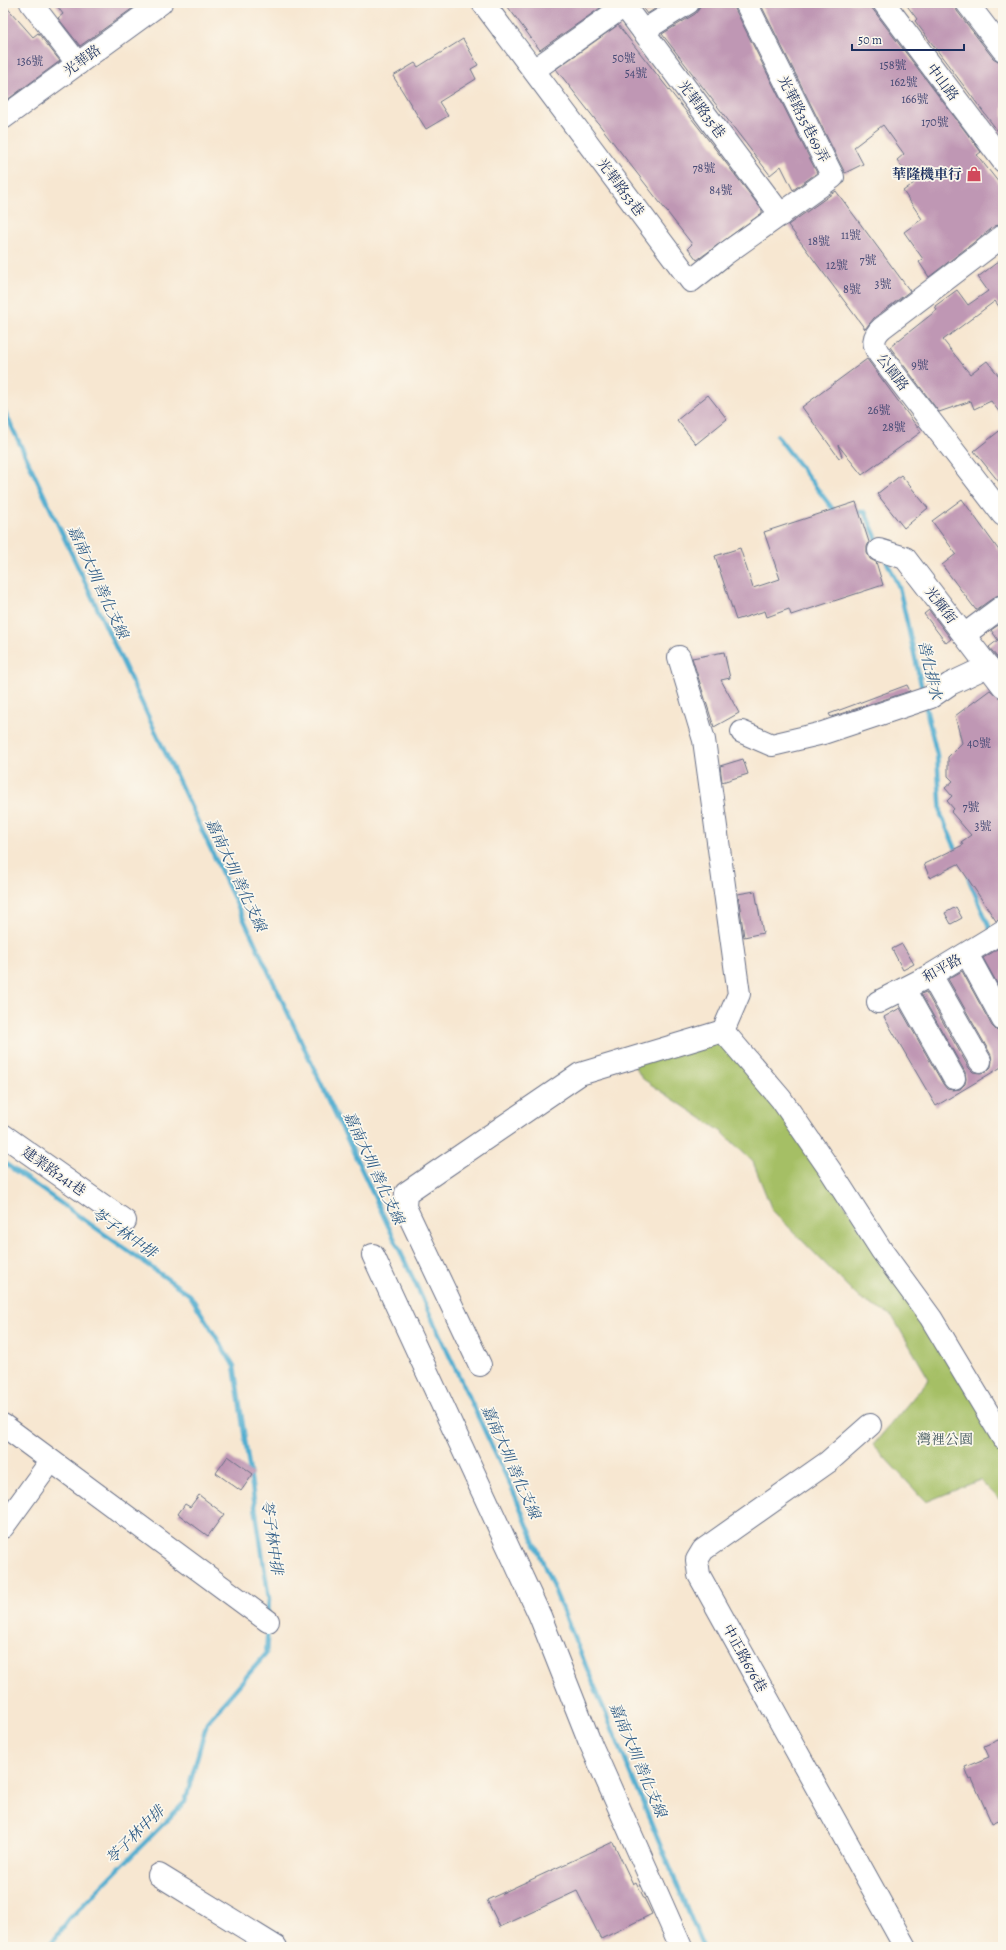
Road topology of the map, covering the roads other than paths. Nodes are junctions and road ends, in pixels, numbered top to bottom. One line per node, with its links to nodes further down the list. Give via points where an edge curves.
1 (31, 3): 11 (street)
2 (483, 3): 12 (street, 光華路53巷)
3 (688, 3): 9 (street)
4 (746, 3): 15 (street, 光華路35巷69弄, via 833,177)
5 (884, 3): 14 (street, 中山路)
6 (967, 3): 10 (street)
7 (156, 4): 11 (street, 光華路)
8 (623, 4): 9 (street, 光華路35巷); 12 (street)
9 (643, 31): 15 (street, 光華路35巷)
10 (1003, 50)
11 (78, 64): 13 (street, 光華路)
12 (534, 70): 15 (street, 光華路53巷, via 691,281)
13 (3, 118)
14 (1003, 161)
15 (782, 215)
16 (1003, 236): 17 (street, 公園路, via 882,328 874,342 879,354)
17 (1003, 515)
18 (879, 550): 20 (street, 光輝街, via 905,558)
19 (1003, 606): 20 (street, 光輝街)
20 (964, 635): 22 (street)
21 (679, 657): 31 (street, via 704,740 739,994)
22 (988, 666): 23 (street); 24 (street, via 924,699 823,733 772,745)
23 (1003, 686)
24 (742, 732)
25 (998, 934): 26 (street, 和平路)
26 (967, 954): 27 (street, 和平路); 30 (street)
27 (931, 975): 28 (street, 和平路); 32 (street)
28 (904, 989): 29 (street, 和平路); 33 (street)
29 (878, 1002)
30 (1003, 1020)
31 (723, 1031): 37 (street, via 580,1074 406,1193 405,1207); 40 (street, via 780,1099 826,1164 882,1251 931,1318)
32 (980, 1061)
33 (954, 1078)
34 (3, 1135): 35 (street, 建業路241巷)
35 (125, 1221)
36 (373, 1255): 46 (street, via 540,1616 589,1740)
37 (480, 1365)
38 (3, 1425): 41 (street)
39 (870, 1425): 47 (street, 中正路676巷, via 828,1462 703,1550 697,1560 699,1575)
40 (1003, 1438)
41 (51, 1461): 42 (street); 43 (street)
42 (3, 1526)
43 (268, 1621)
44 (159, 1875): 45 (street)
45 (276, 1947)
46 (681, 1947)
47 (905, 1947)

